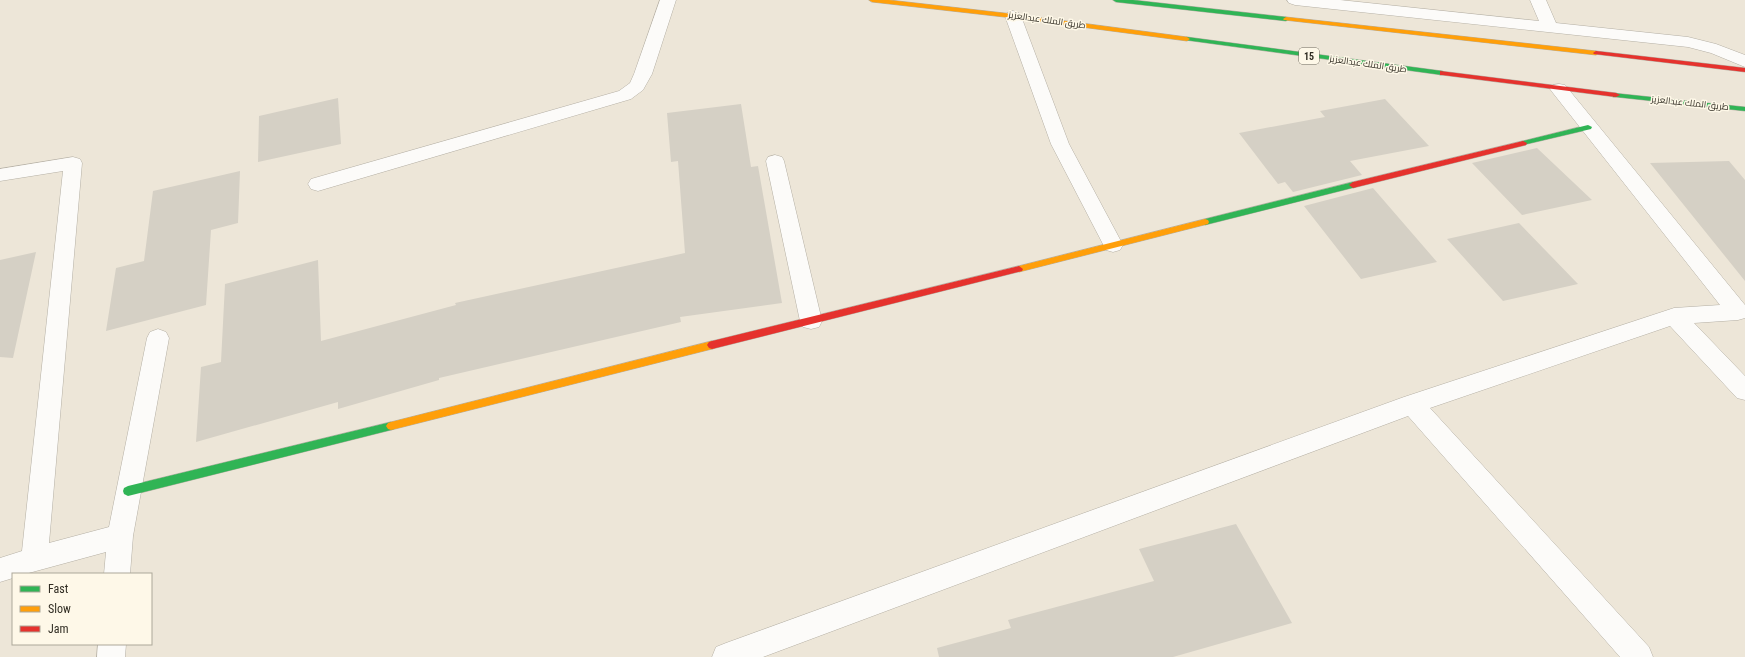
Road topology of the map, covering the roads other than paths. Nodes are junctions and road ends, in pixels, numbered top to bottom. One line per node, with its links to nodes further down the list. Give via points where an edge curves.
1 (668, 0): 15 (street, via 643,74 637,86 625,95)
2 (872, 0): 6 (main road, طريق الملك عبدالعزيز / 15)
3 (1116, 0): 9 (main road)
4 (1295, 0): 7 (street)
5 (1538, 0): 7 (street)
6 (1014, 16): 10 (main road, طريق الملك عبدالعزيز / 15); 16 (street, via 1060,144)
7 (1550, 27): 8 (street, via 1688,42 1714,48)
8 (1745, 62)
9 (1745, 70)
10 (1559, 89): 11 (main road, طريق الملك عبدالعزيز / 15); 12 (street)
11 (1745, 109)
12 (1588, 127): 16 (main road); 17 (street)
13 (775, 161): 19 (street)
14 (0, 175): 25 (street, via 73,163)
15 (318, 184)
16 (1112, 246): 19 (main road)
17 (1742, 312): 18 (street)
18 (1674, 316): 21 (street); 22 (street)
19 (811, 321): 23 (main road)
20 (158, 338): 23 (street)
21 (1745, 391)
22 (1412, 404): 30 (street); 31 (street)
23 (128, 492): 24 (street)
24 (120, 536): 25 (street); 27 (street)
25 (34, 558): 26 (street)
26 (0, 570)
27 (117, 573)
28 (112, 645): 29 (street)
29 (111, 657)
30 (726, 657)
31 (1639, 657)

